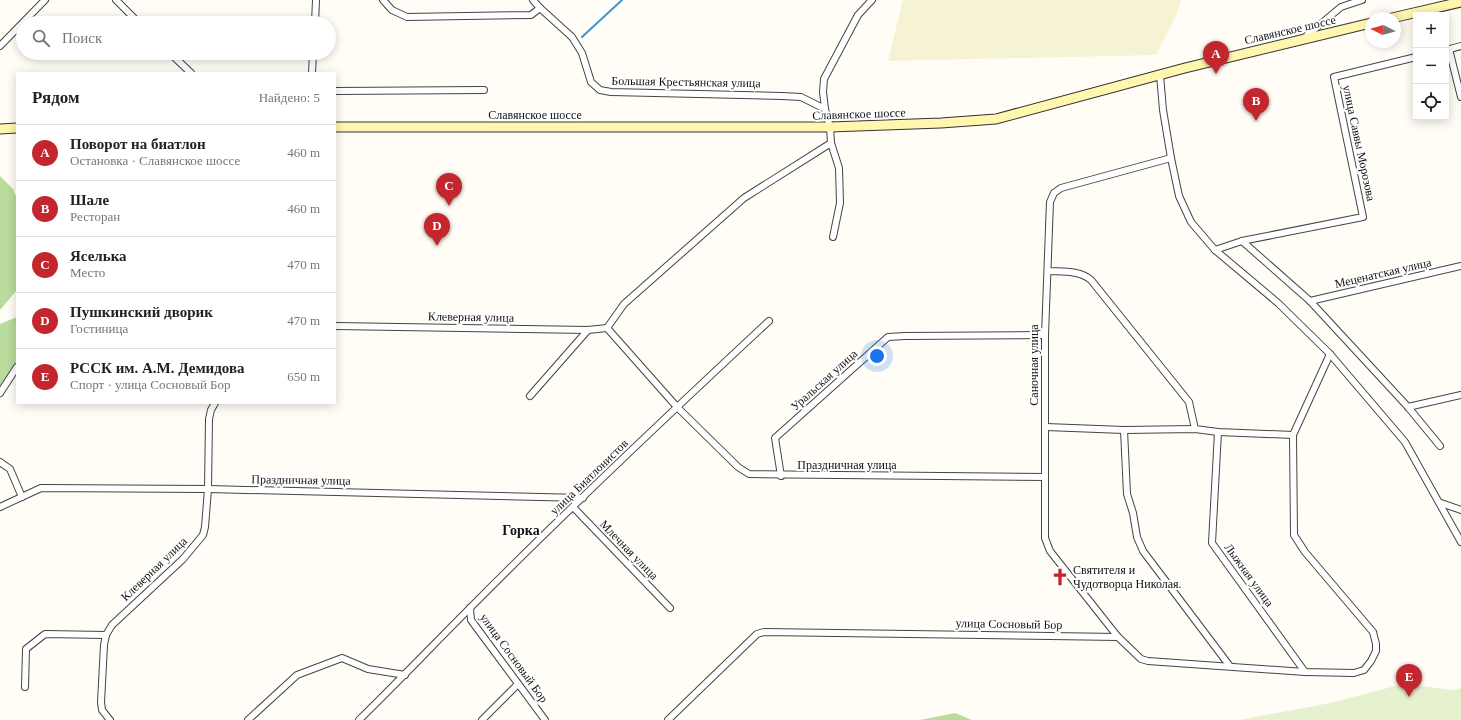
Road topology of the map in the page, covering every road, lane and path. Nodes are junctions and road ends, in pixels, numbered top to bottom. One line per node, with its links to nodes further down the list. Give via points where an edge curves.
1 (45, 0): 10 (street)
2 (116, 0): 11 (street)
3 (316, 0): 12 (street)
4 (383, 0): 9 (street, via 392,10 406,17 531,15)
5 (533, 0): 9 (street, Большая Крестьянская улица)
6 (872, 0): 30 (street, via 858,14 824,79)
7 (1362, 0): 16 (street, via 1341,7)
8 (1461, 2): 13 (main road)
9 (540, 8): 30 (street, Большая Крестьянская улица, via 572,37 582,53 591,82 600,90 801,97)
10 (29, 16)
11 (132, 16)
12 (315, 16)
13 (1401, 16)
14 (1365, 24): 16 (main road, Славянское шоссе)
15 (16, 30): 17 (street)
16 (1302, 39): 26 (main road, Славянское шоссе)
17 (0, 46)
18 (1461, 46): 19 (street)
19 (1449, 50)
20 (1449, 54): 29 (street)
21 (1413, 58): 38 (street, улица Саввы Морозова, via 1334,77 1363,217)
22 (177, 60): 24 (street)
23 (313, 60): 25 (street)
24 (190, 72)
25 (312, 72)
26 (1160, 75): 31 (main road, Славянское шоссе, via 996,119); 36 (street)
27 (484, 90): 28 (street)
28 (336, 91)
29 (1461, 97)
30 (825, 109): 31 (street)
31 (830, 127): 34 (main road, Славянское шоссе); 35 (street)
32 (0, 128): 33 (main road)
33 (16, 128)
34 (336, 128)
35 (831, 143): 37 (street, via 839,168 840,203); 45 (street, via 744,198 624,304)
36 (1171, 158): 39 (street, via 1179,196 1191,222); 41 (street, Саночная улица, via 1061,188 1054,193 1050,202)
37 (833, 237)
38 (1242, 241): 39 (street, улица Саввы Морозова); 42 (street)
39 (1215, 250): 48 (street, via 1278,303)
40 (1461, 266): 42 (street, Меценатская улица)
41 (1048, 271): 47 (street, Саночная улица); 57 (street, via 1080,273 1092,280 1189,402)
42 (1310, 301): 55 (street)
43 (769, 321): 54 (street, улица Биатлонистов)
44 (336, 326): 46 (street, Клеверная улица)
45 (607, 328): 46 (street, Клеверная улица); 54 (street, Праздничная улица)
46 (588, 330): 52 (street)
47 (1045, 335): 56 (street, Саночная улица); 63 (street, Уральская улица, via 888,338 775,438)
48 (1330, 354): 60 (street); 68 (street, via 1405,442)
49 (16, 369): 50 (street)
50 (0, 392)
51 (1461, 395): 55 (street)
52 (530, 396)
53 (214, 404): 65 (street, Клеверная улица, via 209,419)
54 (677, 407): 63 (street, Праздничная улица, via 738,467 749,474); 67 (street, улица Биатлонистов)
55 (1408, 407): 61 (street)
56 (1046, 427): 58 (street); 64 (street, Саночная улица)
57 (1194, 429): 58 (street); 59 (street)
58 (1124, 430): 77 (street, via 1127,494 1143,551)
59 (1218, 432): 60 (street); 78 (street, Лыжная улица, via 1212,543)
60 (1293, 435): 78 (street, via 1294,535 1305,552 1373,632 1376,644 1376,651 1364,670 1354,673)
61 (1440, 446)
62 (0, 462): 66 (street, via 10,469)
63 (781, 476): 64 (street, Праздничная улица)
64 (1045, 477): 76 (street, Саночная улица, via 1045,538 1050,551)
65 (208, 489): 66 (street, Праздничная улица, via 41,488); 67 (street, Праздничная улица); 75 (street, Клеверная улица, via 203,535 183,559 112,625)
66 (22, 497): 69 (street, Праздничная улица)
67 (583, 498): 70 (street, улица Биатлонистов)
68 (1440, 503): 71 (street); 72 (street)
69 (0, 507)
70 (573, 507): 73 (street, улица Биатлонистов); 74 (street, Млечная улица)
71 (1461, 510)
72 (1461, 542)
73 (470, 608): 79 (street, улица Биатлонистов); 80 (street, улица Сосновый Бор, via 471,620)
74 (670, 608)
75 (106, 635): 81 (street, via 45,634 26,649); 82 (street, via 102,710)
76 (1118, 637): 77 (street, via 1141,659 1148,661); 87 (street, улица Сосновый Бор, via 764,632 757,634)
77 (1229, 666): 78 (street)
78 (1305, 672)
79 (405, 675): 83 (street, via 368,670 342,658 297,674); 84 (street, улица Биатлонистов)
80 (518, 684): 85 (street); 86 (street, улица Сосновый Бор)
81 (25, 687)
82 (110, 720)
83 (248, 720)
84 (359, 720)
85 (482, 720)
86 (545, 720)
87 (668, 720)

